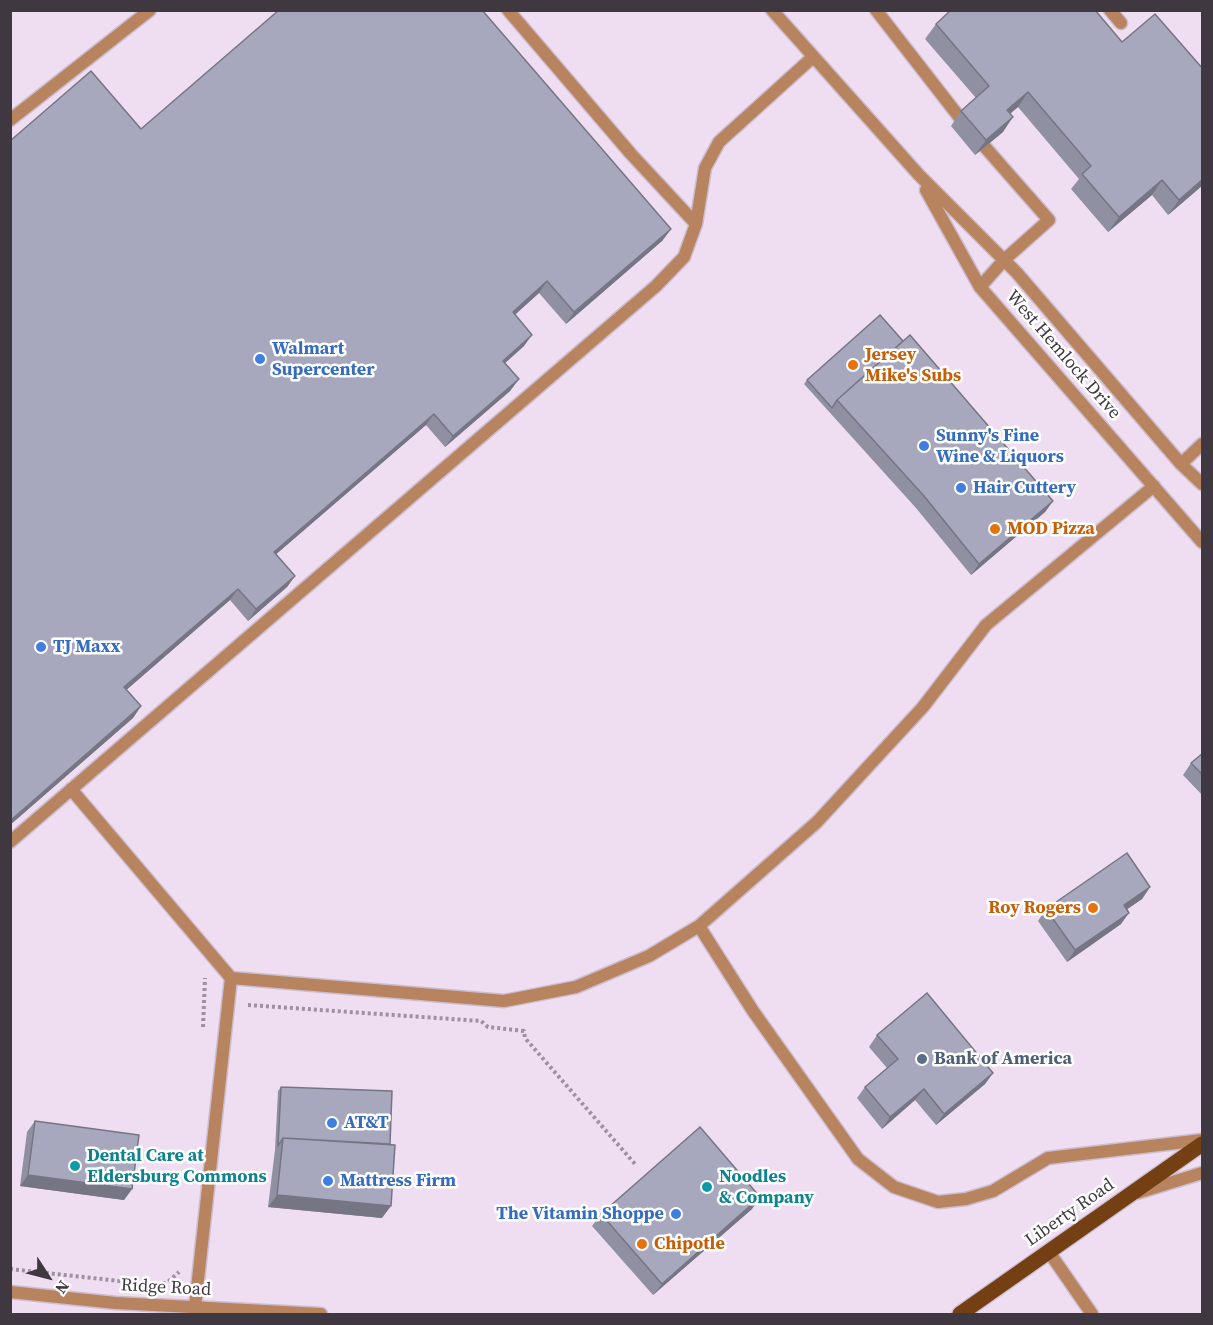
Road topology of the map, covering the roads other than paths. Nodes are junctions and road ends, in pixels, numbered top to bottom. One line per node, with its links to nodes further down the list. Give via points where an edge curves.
1 (150, 10): 9 (street)
2 (508, 10): 12 (street)
3 (772, 10): 7 (street, West Hemlock Drive)
4 (876, 10): 8 (street)
5 (1110, 10): 6 (street)
6 (1121, 23)
7 (813, 57): 11 (street, West Hemlock Drive); 12 (street, via 719,142 705,168)
8 (960, 118)
9 (10, 120)
10 (985, 147): 13 (street, via 1049,220)
11 (919, 175): 13 (street, West Hemlock Drive); 14 (street, West Hemlock Drive)
12 (696, 224): 20 (street, via 684,257 656,286)
13 (1004, 260): 14 (street); 16 (street, West Hemlock Drive)
14 (980, 287): 18 (street, West Hemlock Drive)
15 (1203, 444): 16 (street)
16 (1181, 464): 17 (street, West Hemlock Drive)
17 (1203, 484)
18 (1154, 486): 19 (street, West Hemlock Drive); 22 (street, via 986,626 923,706 817,822)
19 (1203, 542)
20 (71, 789): 21 (street); 23 (street)
21 (10, 842)
22 (699, 926): 23 (street, via 649,956 576,987 504,1001); 24 (street, via 753,1011 858,1159 894,1187 938,1202 966,1198 993,1191 1048,1158)
23 (231, 978): 30 (street)
24 (1203, 1140)
25 (1203, 1144): 27 (main road, Liberty Road)
26 (1203, 1173): 27 (street)
27 (1130, 1196): 28 (main road, Liberty Road)
28 (1049, 1252): 32 (main road, Liberty Road); 33 (street)
29 (10, 1292): 30 (street, Ridge Road)
30 (195, 1307): 31 (street, Ridge Road)
31 (321, 1314)
32 (960, 1314)
33 (1092, 1314)

